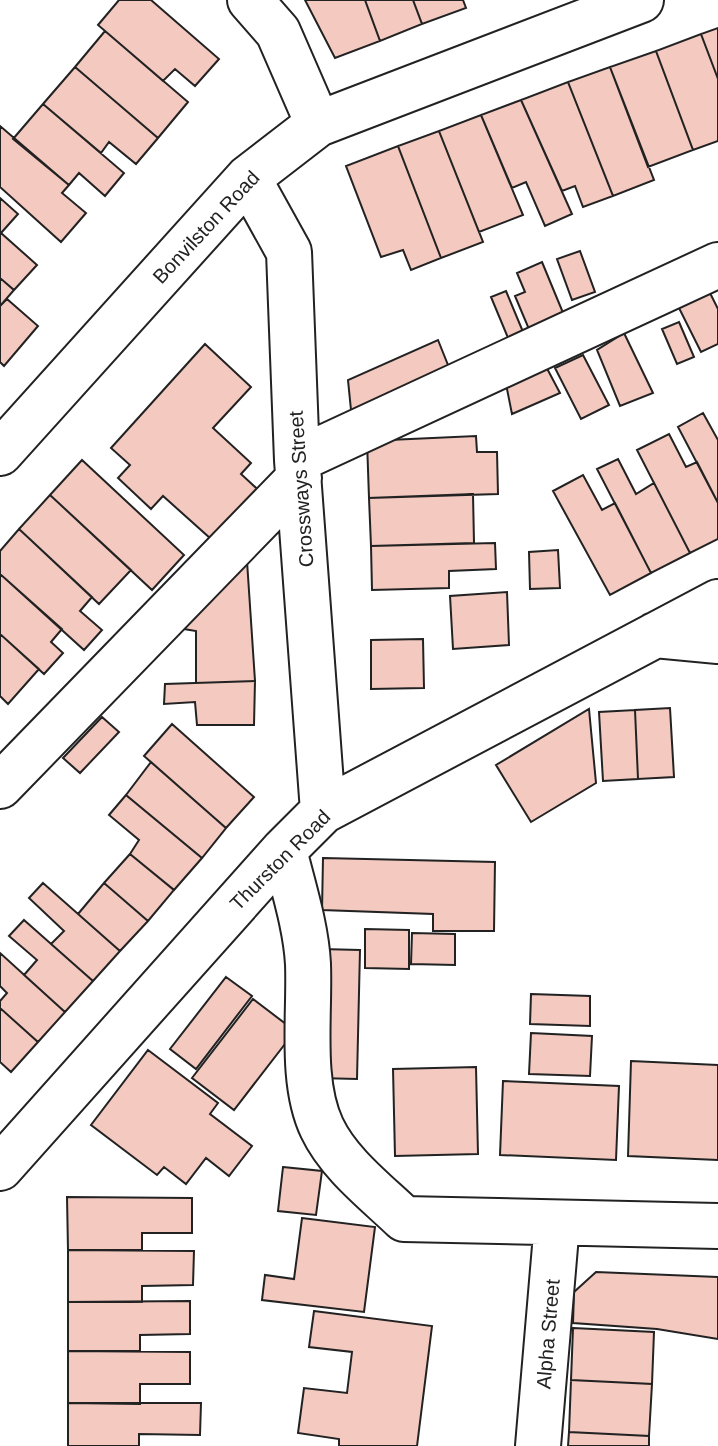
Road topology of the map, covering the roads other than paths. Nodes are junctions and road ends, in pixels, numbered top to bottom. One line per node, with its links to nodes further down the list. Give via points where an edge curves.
1 (250, 0): 3 (street, via 278,32)
2 (641, 0): 3 (street, Bonvilston Road)
3 (318, 124): 4 (street, Bonvilston Road)
4 (248, 178): 6 (street, Bonvilston Road); 7 (street, Crossways Street, via 289,252)
5 (718, 265): 7 (street)
6 (0, 453)
7 (298, 469): 11 (street); 12 (street, Crossways Street)
8 (718, 602): 9 (street, Thurston Road)
9 (655, 635): 10 (street); 12 (street, Thurston Road)
10 (718, 641)
11 (0, 786)
12 (323, 811): 13 (street, Thurston Road)
13 (284, 850): 14 (street, Thurston Road); 15 (street, via 306,951 315,1111 340,1155 404,1219)
14 (0, 1168)
15 (557, 1223): 16 (street); 17 (street, Alpha Street)
16 (718, 1226)
17 (538, 1446)

